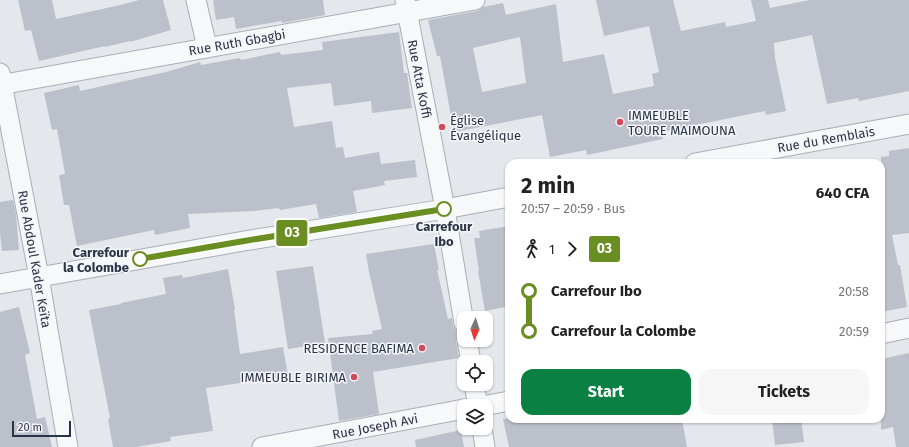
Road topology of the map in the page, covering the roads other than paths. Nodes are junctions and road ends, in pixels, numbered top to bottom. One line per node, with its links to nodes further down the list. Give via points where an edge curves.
1 (196, 0): 4 (street)
2 (475, 0): 3 (street, Rue Ruth Gbagbi)
3 (406, 6): 4 (street, Rue Ruth Gbagbi); 9 (street, Rue Atta Koffi)
4 (207, 47): 5 (street, Rue Ruth Gbagbi)
5 (1, 80): 10 (street, Rue Abdoul Kader Keïta)
6 (909, 124): 7 (street, Rue du Remblais)
7 (717, 159)
8 (505, 198): 9 (street)
9 (445, 209): 10 (street); 12 (street, Rue Atta Koffi)
10 (39, 277): 11 (street); 19 (street, Rue Abdoul Kader Keïta)
11 (0, 284)
12 (462, 311)
13 (909, 328): 14 (street)
14 (885, 333)
15 (505, 402): 16 (street)
16 (493, 404)
17 (457, 411): 20 (street, Rue Joseph Avi)
18 (483, 435): 21 (street)
19 (68, 447)
20 (262, 447)
21 (485, 447)

